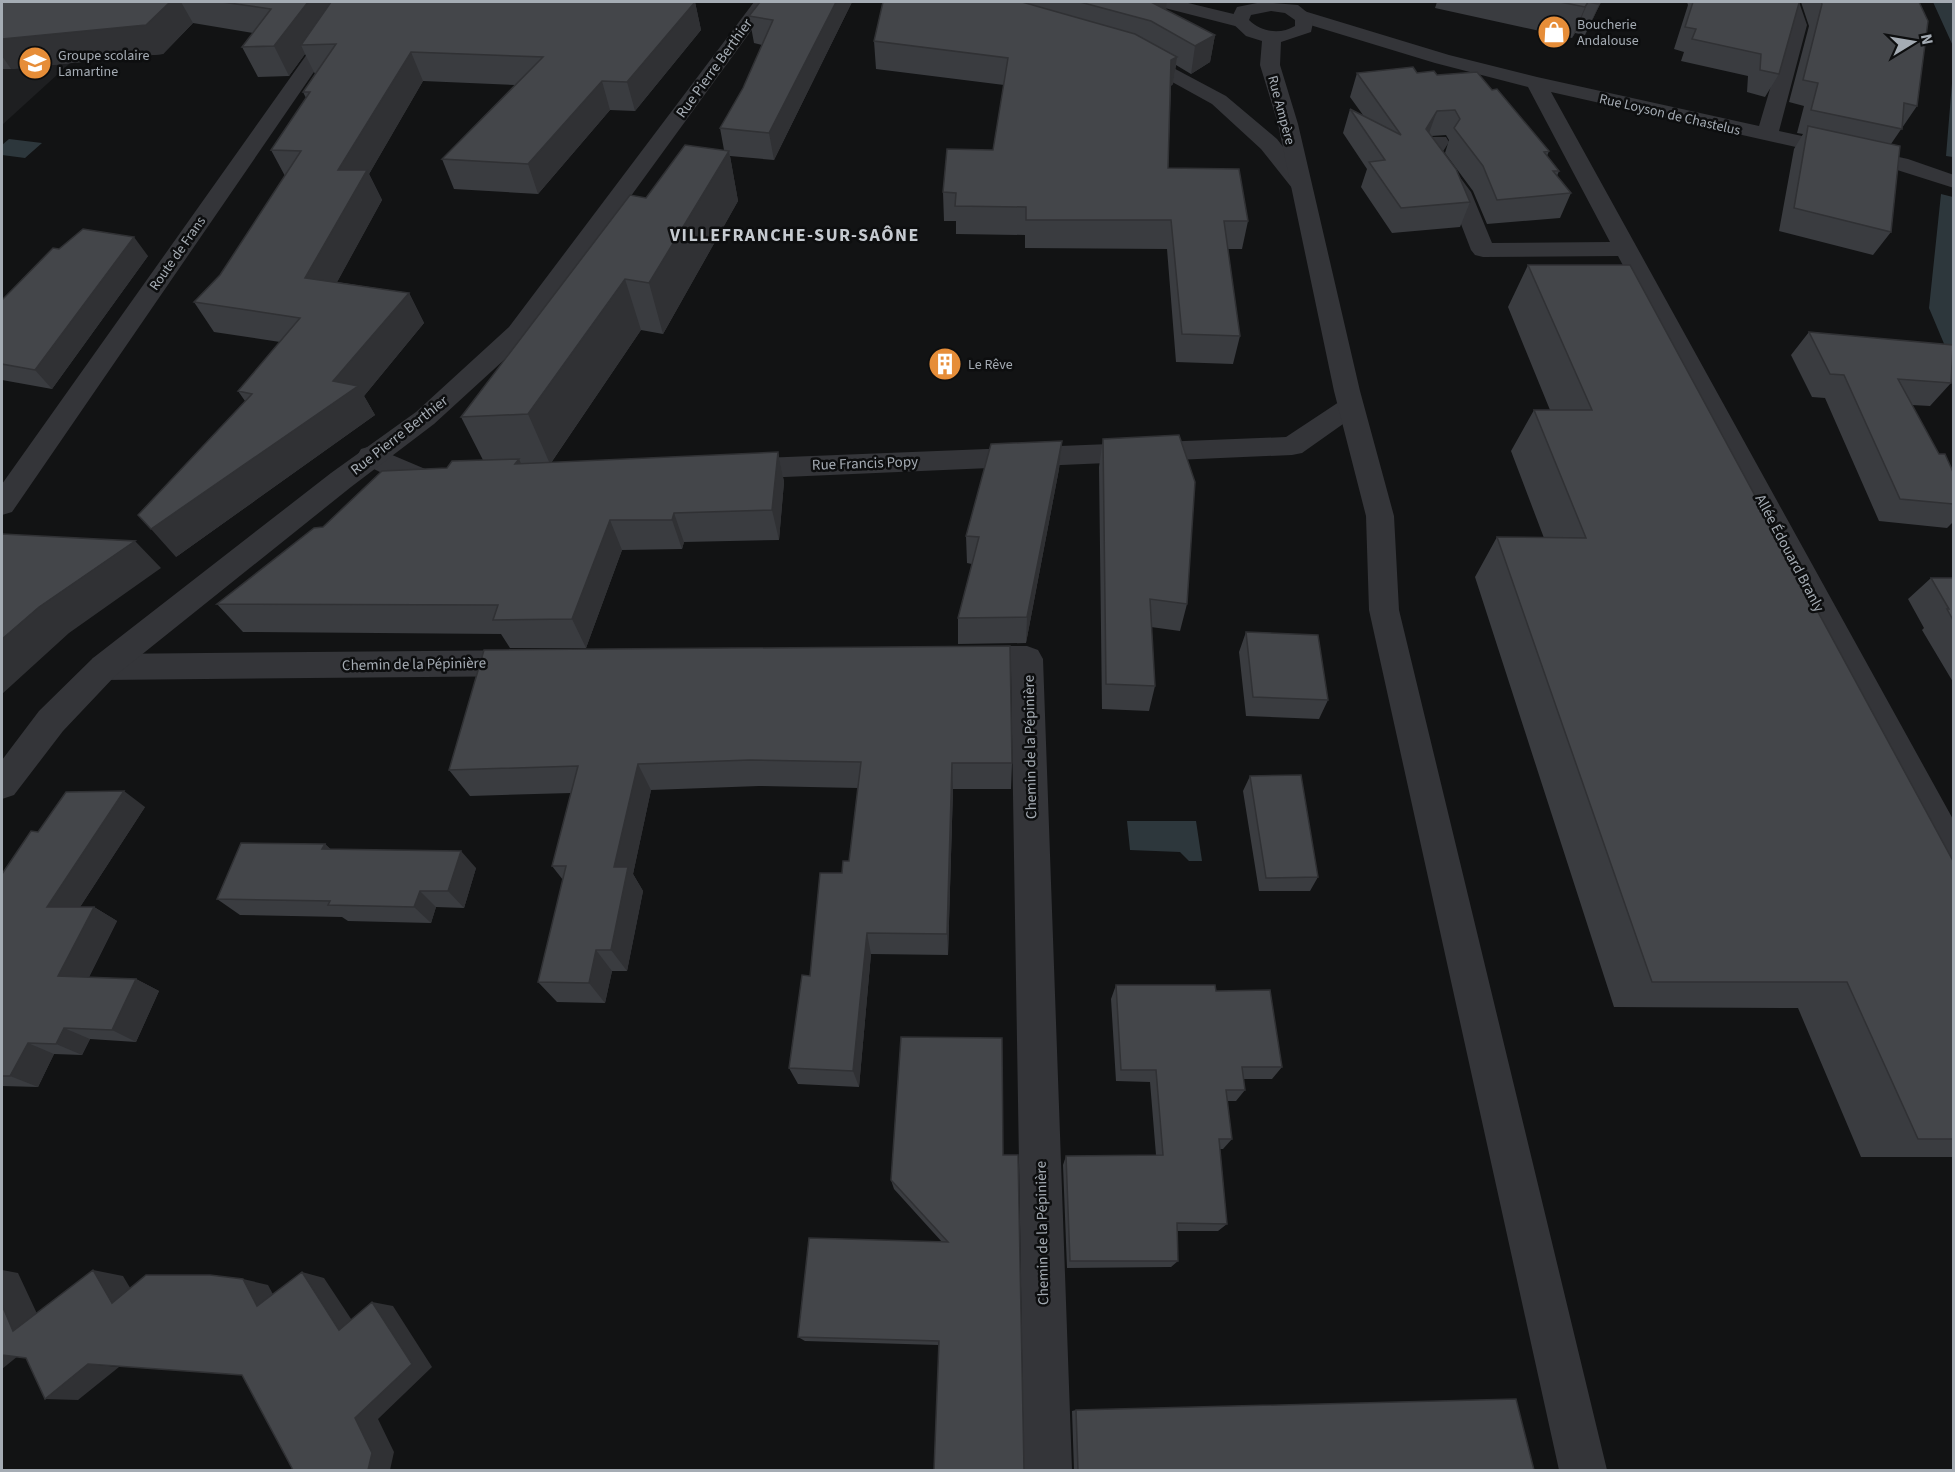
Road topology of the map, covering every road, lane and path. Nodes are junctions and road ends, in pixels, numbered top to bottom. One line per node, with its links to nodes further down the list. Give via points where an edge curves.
1 (353, 2): 23 (street, Route de Frans)
2 (763, 2): 20 (street, Rue Pierre Berthier, via 518,333 425,418)
3 (1164, 2): 7 (street)
4 (1208, 2): 7 (street)
5 (1790, 2): 12 (street, via 1798,25)
6 (1281, 4): 7 (street, via 1260,5); 8 (street)
7 (1241, 16): 9 (street, via 1250,31)
8 (1302, 25): 9 (street); 11 (street, Rue Loyson de Chastelus, via 1356,48 1442,59)
9 (1272, 36): 17 (street, Rue Ampère, via 1270,65)
10 (1117, 48): 17 (street, via 1140,55 1219,100 1269,144)
11 (1536, 83): 12 (street, Rue Loyson de Chastelus); 18 (street, Allée Édouard Branly)
12 (1767, 136): 14 (street, Rue Loyson de Chastelus)
13 (1437, 142): 18 (street, via 1431,153 1460,192 1483,250)
14 (1900, 164): 15 (street, Rue Loyson de Chastelus, via 1929,163); 16 (street, Rue Loyson de Chastelus)
15 (1953, 169)
16 (1953, 182)
17 (1300, 183): 19 (street, Rue Ampère)
18 (1626, 249): 28 (street, Allée Édouard Branly)
19 (1351, 406): 21 (street, Rue Francis Popy, via 1292,446); 30 (street, Rue Ampère, via 1380,516 1384,610)
20 (372, 456): 22 (street, via 427,482); 26 (street, Rue Pierre Berthier)
21 (711, 470)
22 (462, 480)
23 (2, 505)
24 (932, 660): 29 (street, Chemin de la Pépinière, via 1027,659)
25 (551, 663): 26 (street, Chemin de la Pépinière)
26 (104, 667): 27 (street, Rue Pierre Berthier, via 51,721)
27 (2, 785)
28 (1953, 856)
29 (1048, 1470)
30 (1583, 1470)

